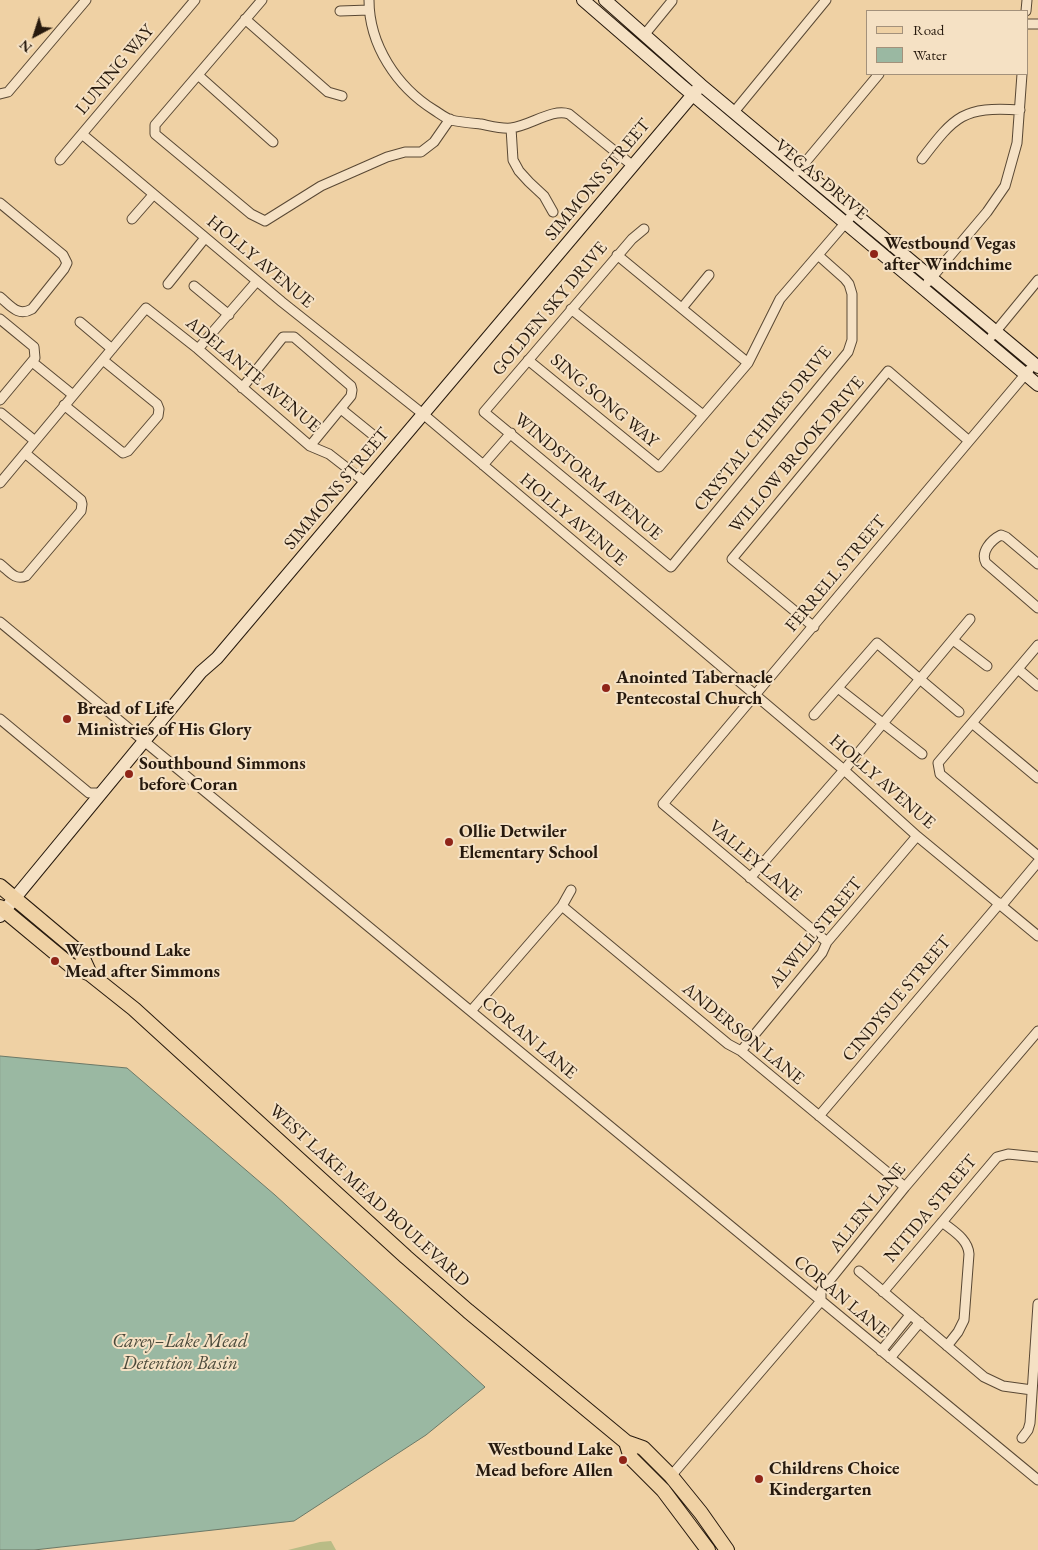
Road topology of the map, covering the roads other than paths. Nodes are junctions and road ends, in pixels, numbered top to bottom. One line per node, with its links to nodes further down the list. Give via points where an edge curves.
1 (86, 0): 16 (street, via 8,92)
2 (195, 0): 23 (street, LUNING WAY)
3 (262, 0): 10 (street)
4 (583, 0): 17 (main road, VEGAS DRIVE)
5 (606, 0): 11 (main road, VEGAS DRIVE)
6 (826, 0): 20 (street)
7 (672, 2): 11 (street)
8 (369, 5): 9 (street); 21 (street, via 374,33 386,62 401,82 425,104)
9 (340, 11)
10 (245, 19): 12 (street); 18 (street, via 328,92)
11 (645, 34): 15 (main road, VEGAS DRIVE)
12 (198, 75): 21 (street, via 155,125 155,134 251,214 266,221 321,186 387,157 421,152 434,142); 24 (street)
13 (878, 75): 28 (street)
14 (1022, 75): 19 (street)
15 (701, 85): 17 (main road, SIMMONS STREET); 20 (main road, VEGAS DRIVE)
16 (1, 94)
17 (693, 95): 27 (main road, SIMMONS STREET); 29 (main road, VEGAS DRIVE)
18 (342, 96)
19 (1020, 110): 25 (street, via 980,109 963,116 944,130); 41 (street, via 1017,143 1005,186)
20 (734, 112): 28 (main road, VEGAS DRIVE)
21 (450, 120): 22 (street)
22 (511, 128): 27 (street, via 564,112); 32 (street, via 513,160 519,171 544,196)
23 (82, 134): 26 (street, LUNING WAY); 30 (street, HOLLY AVENUE)
24 (274, 142)
25 (922, 159)
26 (60, 160)
27 (633, 166): 71 (main road, SIMMONS STREET)
28 (800, 168): 29 (street); 33 (main road, VEGAS DRIVE)
29 (792, 178): 35 (main road, VEGAS DRIVE)
30 (153, 195): 34 (street); 37 (street, HOLLY AVENUE)
31 (0, 203): 47 (street, via 63,255 67,263 32,309 25,313 18,312)
32 (553, 212)
33 (854, 213): 35 (street); 41 (main road, VEGAS DRIVE)
34 (132, 219)
35 (845, 224): 39 (street); 46 (main road, VEGAS DRIVE)
36 (644, 229): 38 (street, GOLDEN SKY DRIVE)
37 (206, 238): 43 (street, HOLLY AVENUE); 44 (street)
38 (617, 255): 48 (street); 49 (street, GOLDEN SKY DRIVE)
39 (818, 255): 59 (street, via 780,299); 84 (street, CRYSTAL CHIMES DRIVE, via 845,279 851,290 851,346)
40 (709, 275): 48 (street)
41 (932, 278): 46 (street); 53 (main road, VEGAS DRIVE)
42 (1038, 280): 53 (street)
43 (257, 281): 50 (street); 71 (street, HOLLY AVENUE)
44 (168, 284)
45 (194, 286): 50 (street)
46 (923, 288): 54 (main road, VEGAS DRIVE)
47 (0, 297)
48 (682, 308): 59 (street)
49 (571, 309): 58 (street, GOLDEN SKY DRIVE); 72 (street)
50 (229, 315): 56 (street)
51 (0, 319): 66 (street, via 34,347 35,358)
52 (80, 322): 55 (street)
53 (996, 332): 54 (street); 61 (main road, VEGAS DRIVE)
54 (987, 342): 62 (main road, VEGAS DRIVE)
55 (112, 349): 56 (street, ADELANTE AVENUE, via 146,308); 57 (street)
56 (198, 349): 64 (street, ADELANTE AVENUE)
57 (103, 360): 65 (street); 67 (street, via 157,404 158,416 128,451 123,453)
58 (528, 360): 69 (street, GOLDEN SKY DRIVE); 72 (street, SING SONG WAY, via 659,467)
59 (748, 363): 72 (street)
60 (36, 365): 65 (street)
61 (1036, 366): 62 (street, FERRELL STREET)
62 (1026, 374): 63 (main road, VEGAS DRIVE); 76 (street, FERRELL STREET)
63 (1038, 385)
64 (242, 388): 68 (street, via 283,337 294,337 351,386 351,396); 77 (street, ADELANTE AVENUE)
65 (73, 395): 67 (street)
66 (0, 400)
67 (64, 405): 75 (street)
68 (341, 409): 74 (street); 77 (street)
69 (484, 412): 73 (street, WINDSTORM AVENUE)
70 (1, 413): 75 (street)
71 (423, 414): 79 (street, HOLLY AVENUE); 80 (main road, SIMMONS STREET)
72 (703, 415)
73 (511, 432): 79 (street); 84 (street, WINDSTORM AVENUE)
74 (378, 439)
75 (35, 441): 78 (street)
76 (968, 441): 88 (street, FERRELL STREET); 88 (street, WILLOW BROOK DRIVE, via 888,371 732,559)
77 (310, 446): 80 (street, ADELANTE AVENUE, via 329,454)
78 (25, 453): 81 (street); 82 (street, via 81,500 81,511 26,576 16,578)
79 (483, 465): 96 (street, HOLLY AVENUE)
80 (365, 482): 102 (main road, SIMMONS STREET)
81 (0, 484)
82 (0, 564)
83 (1038, 564): 85 (street, via 1001,535 984,552 983,558)
84 (671, 567)
85 (1038, 608)
86 (970, 619): 89 (street)
87 (0, 622): 102 (street, CORAN LANE)
88 (814, 626): 96 (street, FERRELL STREET)
89 (953, 640): 91 (street); 93 (street)
90 (1038, 645): 92 (street)
91 (987, 666)
92 (1018, 669): 94 (street); 101 (street)
93 (920, 680): 95 (street, via 877,643); 97 (street); 100 (street)
94 (1038, 686)
95 (838, 688): 98 (street); 100 (street)
96 (755, 696): 104 (street, HOLLY AVENUE); 107 (street, FERRELL STREET)
97 (959, 712)
98 (814, 715)
99 (0, 719): 106 (street, via 88,792)
100 (883, 723): 103 (street); 104 (street)
101 (972, 723): 105 (street); 109 (street, via 938,763 940,774)
102 (145, 742): 106 (main road, SIMMONS STREET); 121 (street, CORAN LANE)
103 (922, 754)
104 (844, 770): 108 (street, HOLLY AVENUE); 111 (street)
105 (1038, 778)
106 (102, 793): 114 (main road, SIMMONS STREET)
107 (663, 804): 111 (street, VALLEY LANE)
108 (917, 836): 115 (street, HOLLY AVENUE); 119 (street, ALWILL STREET)
109 (1038, 856)
110 (1036, 867): 115 (street, CINDYSUE STREET)
111 (750, 878): 119 (street, VALLEY LANE)
112 (0, 886): 114 (main road, WEST LAKE MEAD BOULEVARD)
113 (571, 890): 116 (street)
114 (15, 898): 117 (main road, SIMMONS STREET); 120 (main road, WEST LAKE MEAD BOULEVARD, via 81,954)
115 (1001, 904): 118 (street, HOLLY AVENUE); 124 (street, CINDYSUE STREET)
116 (562, 906): 121 (street); 123 (street, ANDERSON LANE, via 723,1040)
117 (2, 911): 120 (main road, WEST LAKE MEAD BOULEVARD, via 70,965)
118 (1038, 936)
119 (827, 942): 123 (street, ALWILL STREET, via 822,953)
120 (90, 974): 139 (main road, WEST LAKE MEAD BOULEVARD, via 171,1042 406,1257)
121 (471, 1011): 130 (street, CORAN LANE)
122 (1038, 1030): 126 (street, ALLEN LANE)
123 (742, 1051): 124 (street, ANDERSON LANE)
124 (819, 1116): 126 (street, ANDERSON LANE)
125 (1038, 1157): 127 (street, NITIDA STREET, via 1000,1155)
126 (905, 1187): 130 (street, ALLEN LANE, via 821,1291)
127 (942, 1222): 129 (street, NITIDA STREET); 134 (street, via 964,1240 970,1254 964,1320)
128 (859, 1271): 129 (street)
129 (884, 1292): 132 (street)
130 (821, 1301): 135 (street, CORAN LANE); 140 (street, ALLEN LANE)
131 (1038, 1304): 137 (street)
132 (910, 1315): 133 (street); 135 (street)
133 (920, 1322): 134 (street); 136 (street)
134 (947, 1346): 137 (street, via 990,1381)
135 (881, 1351): 136 (street, CORAN LANE)
136 (890, 1358): 141 (street, CORAN LANE)
137 (1032, 1390): 138 (street, via 1030,1423)
138 (1022, 1438)
139 (626, 1442): 140 (main road, WEST LAKE MEAD BOULEVARD, via 643,1448); 142 (main road, WEST LAKE MEAD BOULEVARD, via 631,1458 662,1490)
140 (671, 1476): 143 (main road, WEST LAKE MEAD BOULEVARD)
141 (1038, 1480)
142 (708, 1550)
143 (727, 1550)

